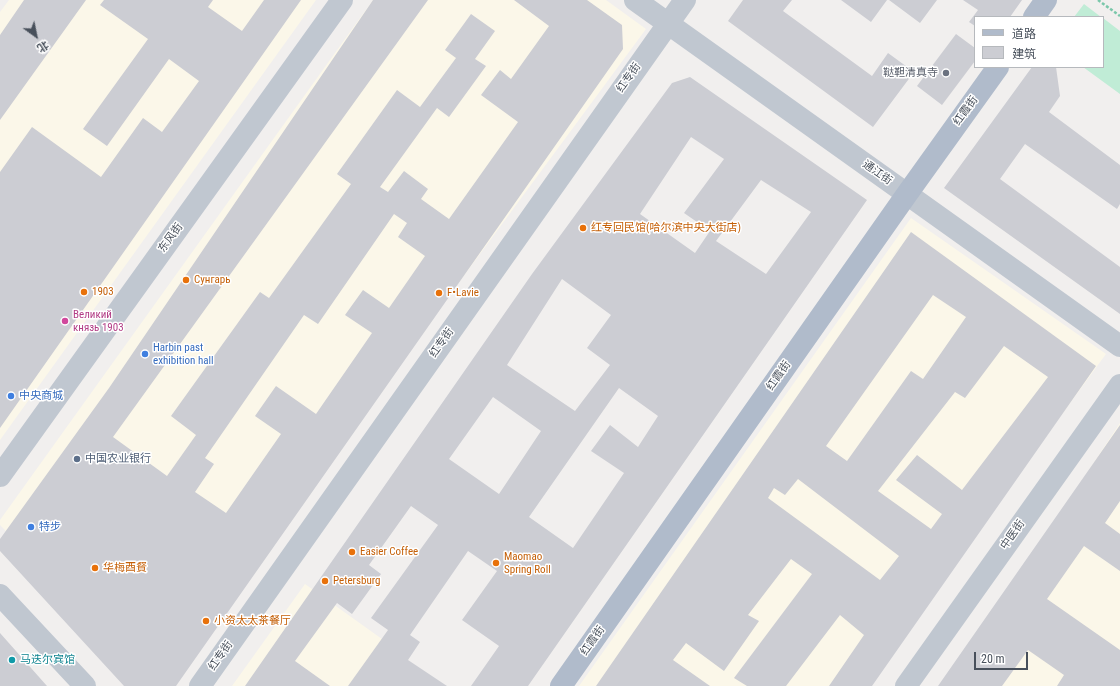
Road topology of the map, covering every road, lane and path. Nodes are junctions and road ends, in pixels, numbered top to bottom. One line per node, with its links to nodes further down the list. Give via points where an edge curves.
1 (342, 0): 13 (street, 东风街)
2 (635, 0): 8 (street, 通江街)
3 (686, 0): 8 (street, 红专街)
4 (1046, 0): 6 (main road)
5 (1098, 0): 7 (path)
6 (1035, 16)
7 (1120, 16)
8 (668, 24): 10 (street, 通江街); 16 (street, 红专街)
9 (997, 68): 10 (main road, 红霞街)
10 (907, 194): 11 (street, 通江街); 17 (main road, 红霞街)
11 (1120, 346)
12 (1120, 385): 18 (street, 中医街)
13 (0, 476)
14 (0, 595): 15 (street)
15 (85, 686)
16 (200, 686)
17 (561, 686)
18 (906, 686)

